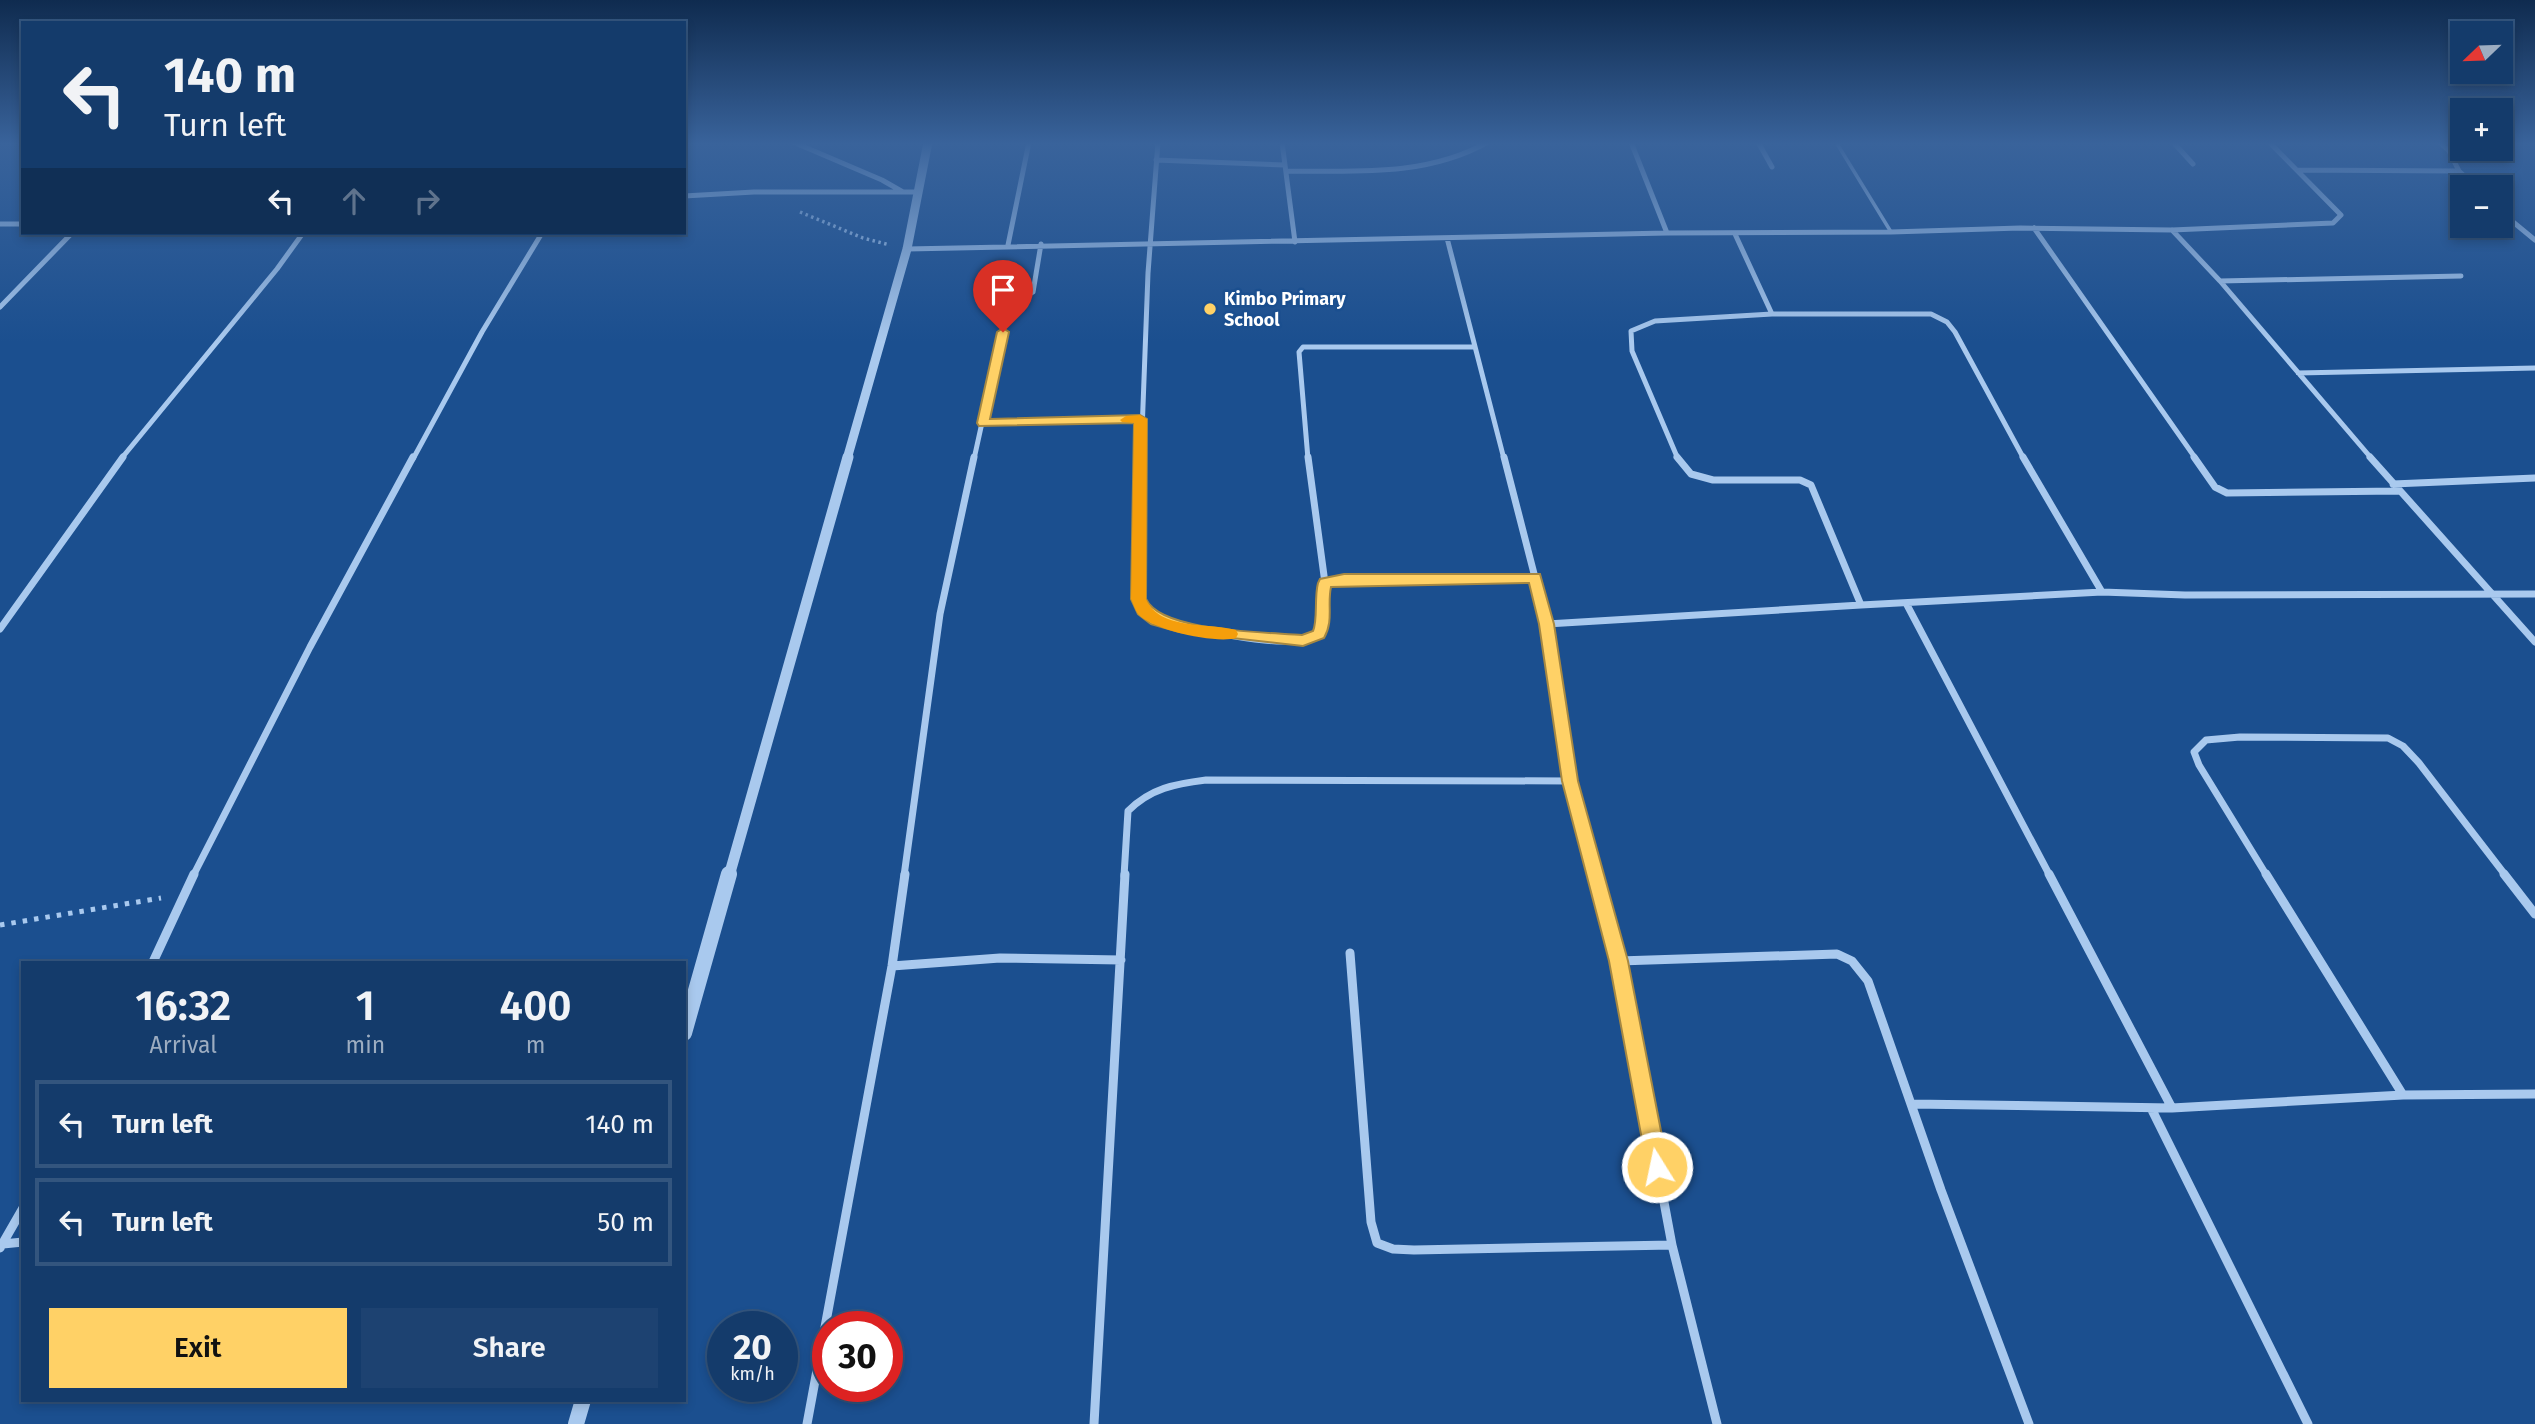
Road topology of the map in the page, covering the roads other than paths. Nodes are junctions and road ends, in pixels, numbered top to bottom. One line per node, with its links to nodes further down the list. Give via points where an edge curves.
1 (915, 208): 25 (street)
2 (1015, 208): 24 (street)
3 (1152, 208): 22 (street)
4 (1290, 208): 21 (street)
5 (1657, 208): 14 (street)
6 (1877, 208): 13 (lane)
7 (2334, 208): 12 (street, via 2340,215 2333,223)
8 (2513, 222): 20 (street)
9 (0, 224): 10 (street)
10 (21, 224)
11 (2034, 228): 12 (street); 13 (street); 37 (street, via 2215,487 2240,494)
12 (2172, 230): 27 (street)
13 (1891, 232): 15 (street)
14 (1667, 233): 15 (street); 19 (street)
15 (1735, 234): 29 (street)
16 (70, 235): 28 (street)
17 (302, 235): 46 (street, via 133,443)
18 (541, 235): 52 (street, via 421,443 182,895)
19 (1447, 238): 21 (street); 30 (street)
20 (2535, 240)
21 (1294, 242): 22 (street)
22 (1149, 243): 23 (street); 33 (street)
23 (1041, 244): 24 (street); 34 (street, via 1033,292 1007,309)
24 (1008, 245): 25 (street)
25 (907, 249): 55 (street)
26 (2461, 276): 27 (street)
27 (2220, 281): 32 (street)
28 (0, 307)
29 (1772, 314): 40 (street, via 1931,314 1951,325); 44 (street, via 1655,321 1631,331 1632,351 1680,463 1691,474 1713,481 1800,480 1811,485)
30 (1475, 347): 38 (street); 39 (street, via 1314,345 1299,352)
31 (2535, 368): 32 (street)
32 (2298, 373): 36 (street)
33 (1140, 419): 34 (street); 39 (street, via 1137,568 1138,599 1144,611 1179,627 1303,640 1319,634 1323,626)
34 (983, 423): 54 (street, via 940,614)
35 (2535, 478): 36 (street)
36 (2393, 484): 37 (street)
37 (2399, 491): 42 (street)
38 (1535, 578): 39 (street, via 1344,579); 45 (street)
39 (1325, 583)
40 (2102, 592): 42 (street); 43 (street)
41 (2535, 594): 42 (street)
42 (2493, 595): 47 (street)
43 (1906, 603): 44 (street); 60 (street)
44 (1861, 605): 45 (street)
45 (1547, 624): 48 (street)
46 (0, 629)
47 (2535, 642)
48 (1570, 781): 51 (street, via 1206,780 1158,787 1128,811); 53 (street)
49 (2535, 914): 57 (street, via 2419,763 2388,738 2240,737 2206,740 2194,751)
50 (1350, 953): 63 (street, via 1371,1222 1377,1243 1414,1250)
51 (1121, 960): 54 (street, via 1000,958); 68 (street)
52 (153, 961)
53 (1619, 961): 58 (street, via 1837,954 1852,961 1868,981); 63 (street)
54 (892, 966): 67 (street)
55 (686, 1026)
56 (2535, 1094): 57 (street)
57 (2403, 1095): 60 (street)
58 (1913, 1104): 59 (street); 70 (street)
59 (2151, 1108): 60 (street); 71 (street)
60 (2172, 1108)
61 (21, 1211): 64 (street)
62 (21, 1242): 64 (street)
63 (1672, 1245): 69 (street)
64 (1, 1246)
65 (582, 1402): 66 (street)
66 (576, 1424)
67 (807, 1424)
68 (1094, 1424)
69 (1717, 1424)
70 (2029, 1424)
71 (2308, 1424)

